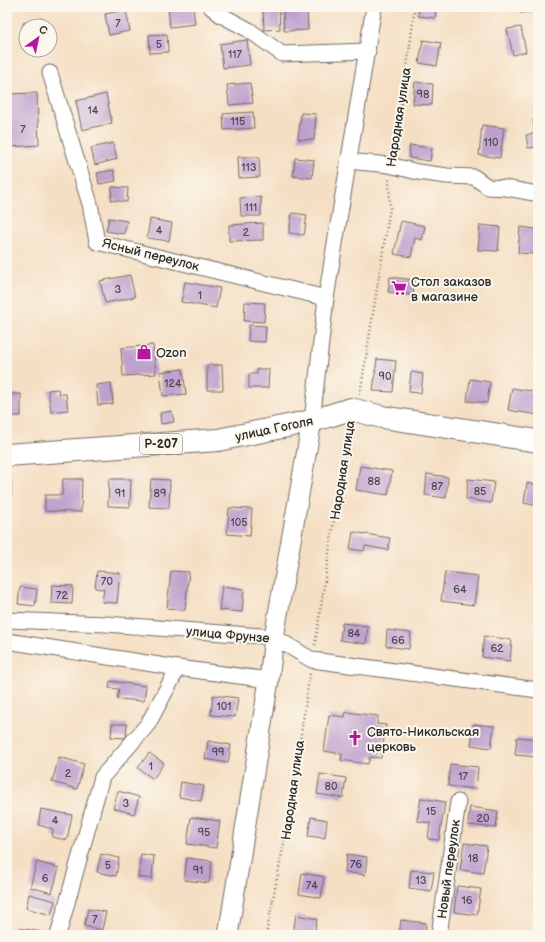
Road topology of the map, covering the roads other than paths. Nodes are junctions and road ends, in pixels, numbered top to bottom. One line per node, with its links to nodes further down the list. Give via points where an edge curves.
1 (211, 7): 3 (street, via 282,54)
2 (374, 7): 3 (street)
3 (368, 51): 5 (street)
4 (50, 73): 7 (street, Ясный переулок, via 90,204 97,242)
5 (348, 161): 6 (street, via 389,164 447,176 474,177 488,187); 7 (street)
6 (538, 194)
7 (326, 298): 8 (street)
8 (312, 421): 9 (main road, улица Гоголя / Р-207, via 351,409 382,417); 10 (main road, улица Гоголя / Р-207, via 218,440); 12 (street)
9 (538, 441)
10 (7, 455)
11 (7, 620): 12 (street, улица Фрунзе, via 106,624)
12 (274, 637): 15 (street); 16 (street, улица Фрунзе, via 312,660)
13 (7, 641): 14 (street)
14 (178, 668): 15 (street); 18 (street, via 148,724 102,778)
15 (270, 680): 19 (street)
16 (538, 690)
17 (458, 802): 20 (street, Новый переулок)
18 (58, 935)
19 (228, 935)
20 (439, 935)

